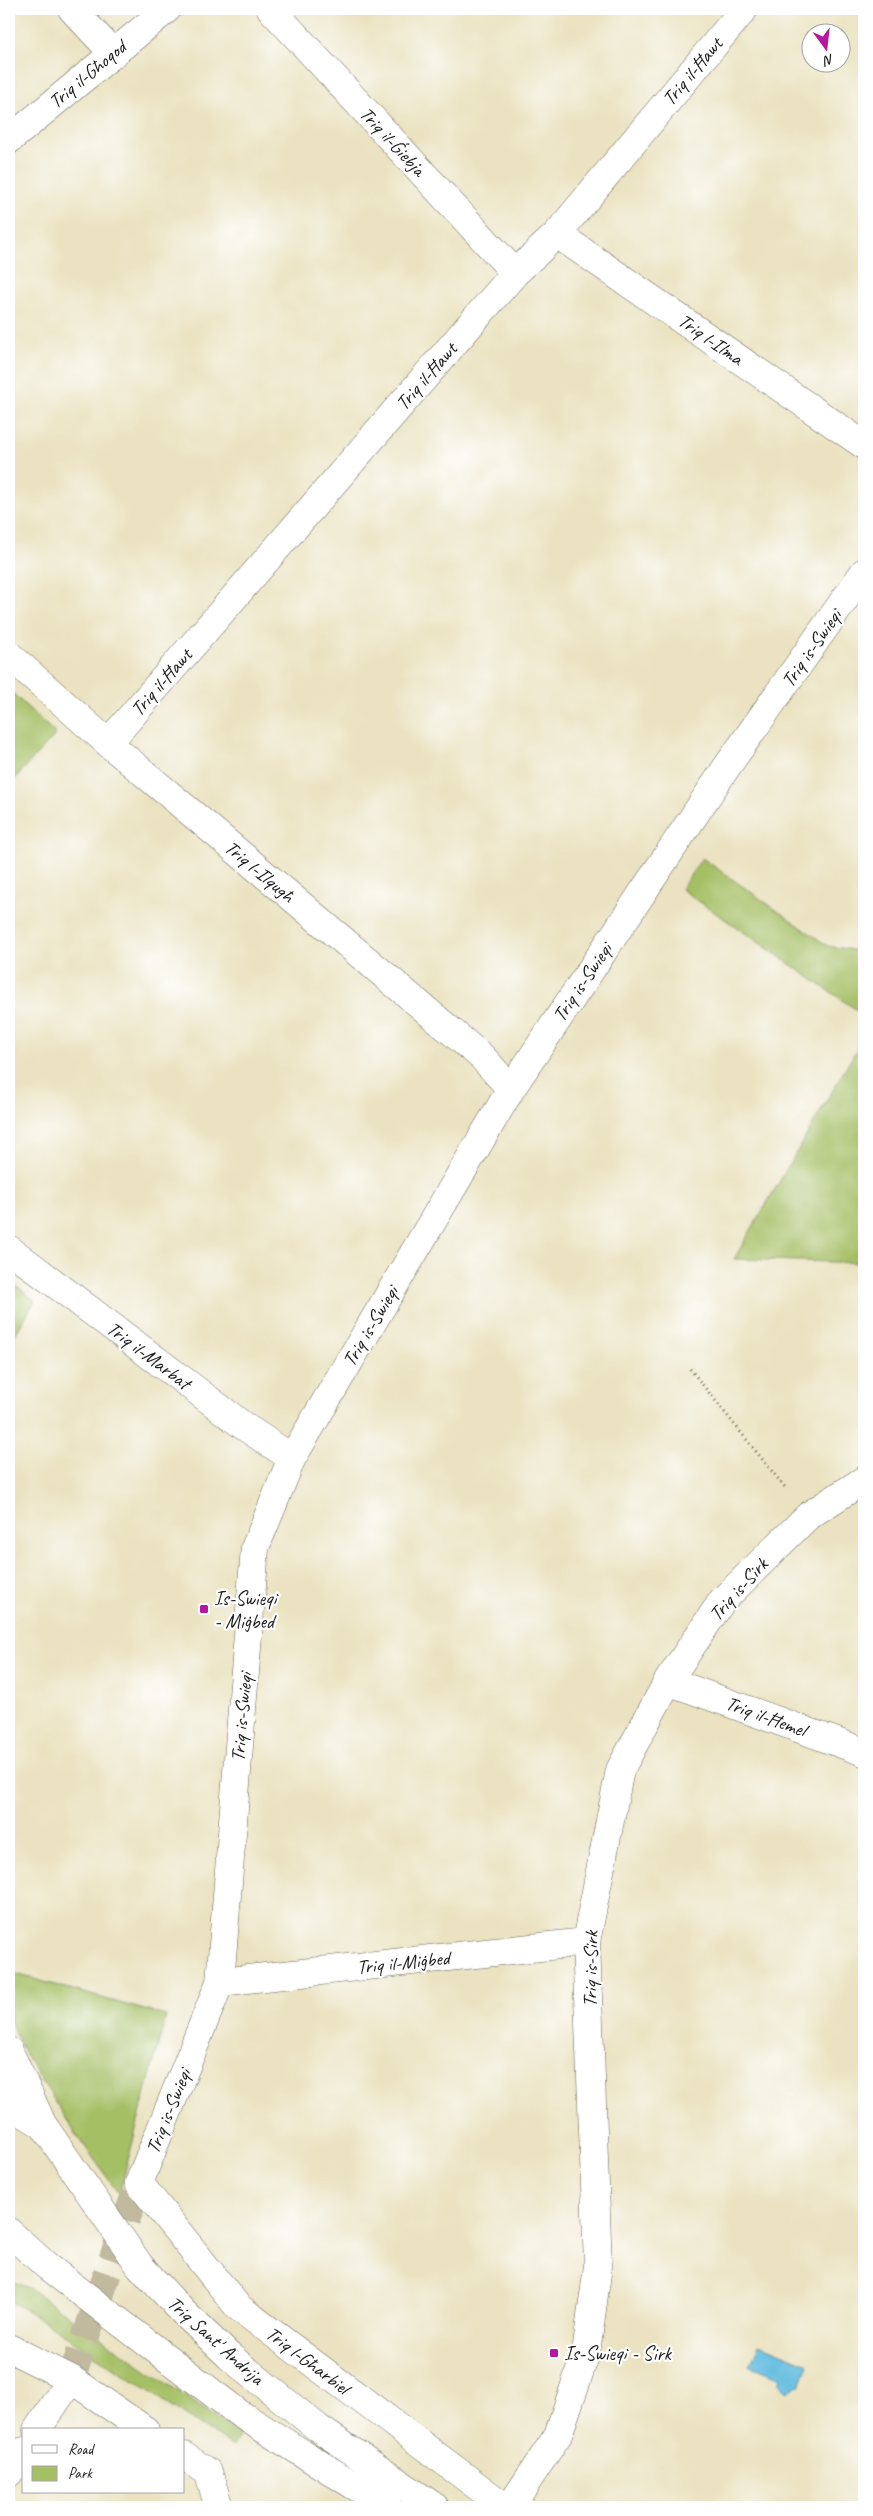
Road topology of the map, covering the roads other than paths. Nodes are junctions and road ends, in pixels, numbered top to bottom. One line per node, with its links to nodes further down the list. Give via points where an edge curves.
1 (72, 9): 5 (main road)
2 (167, 9): 5 (main road, Triq il-Għoqod)
3 (271, 9): 8 (main road, Triq il-Ǵiebja)
4 (744, 9): 7 (main road, Triq il-Ħawt)
5 (112, 52): 6 (main road, Triq il-Għoqod)
6 (9, 140)
7 (557, 234): 8 (main road, Triq il-Ħawt); 9 (main road, Triq l-Ilma)
8 (515, 273): 12 (main road, Triq il-Ħawt)
9 (864, 445)
10 (864, 572): 13 (main road, Triq is-Swieqi, via 726,768)
11 (9, 655): 12 (main road, Triq l-Ilqugħ)
12 (108, 743): 13 (main road, Triq l-Ilqugħ, via 482,1057)
13 (511, 1089): 15 (main road, Triq is-Swieqi)
14 (9, 1249): 15 (main road, Triq il-Marbat, via 245,1427)
15 (292, 1458): 20 (main road, Triq is-Swieqi, via 255,1548)
16 (864, 1480): 17 (main road, Triq is-Sirk, via 808,1516 722,1601)
17 (668, 1681): 18 (main road, Triq il-Ħemel); 19 (main road, Triq is-Sirk, via 620,1770)
18 (864, 1752)
19 (586, 1942): 20 (main road, Triq il-Miġbed); 39 (main road, Triq is-Sirk, via 598,2266 586,2353 558,2435)
20 (220, 1982): 24 (main road, Triq is-Swieqi)
21 (9, 2051): 23 (main road)
22 (9, 2104): 23 (main road)
23 (43, 2125): 37 (main road, Triq Sant' Andrija, via 140,2266 182,2312 229,2356 318,2428)
24 (139, 2183): 38 (main road, Triq l-Għarbiel, via 238,2307)
25 (9, 2232): 27 (main road, Triq Sant' Andrija)
26 (9, 2256): 27 (main road)
27 (48, 2267): 36 (main road, Triq Sant' Andrija, via 240,2414)
28 (9, 2348): 29 (main road)
29 (71, 2379): 30 (main road); 31 (main road)
30 (38, 2428)
31 (142, 2428)
32 (22, 2454): 34 (main road)
33 (185, 2457): 35 (main road, via 208,2472)
34 (9, 2474)
35 (219, 2507)
36 (388, 2507)
37 (435, 2507)
38 (505, 2507)
39 (510, 2507)

